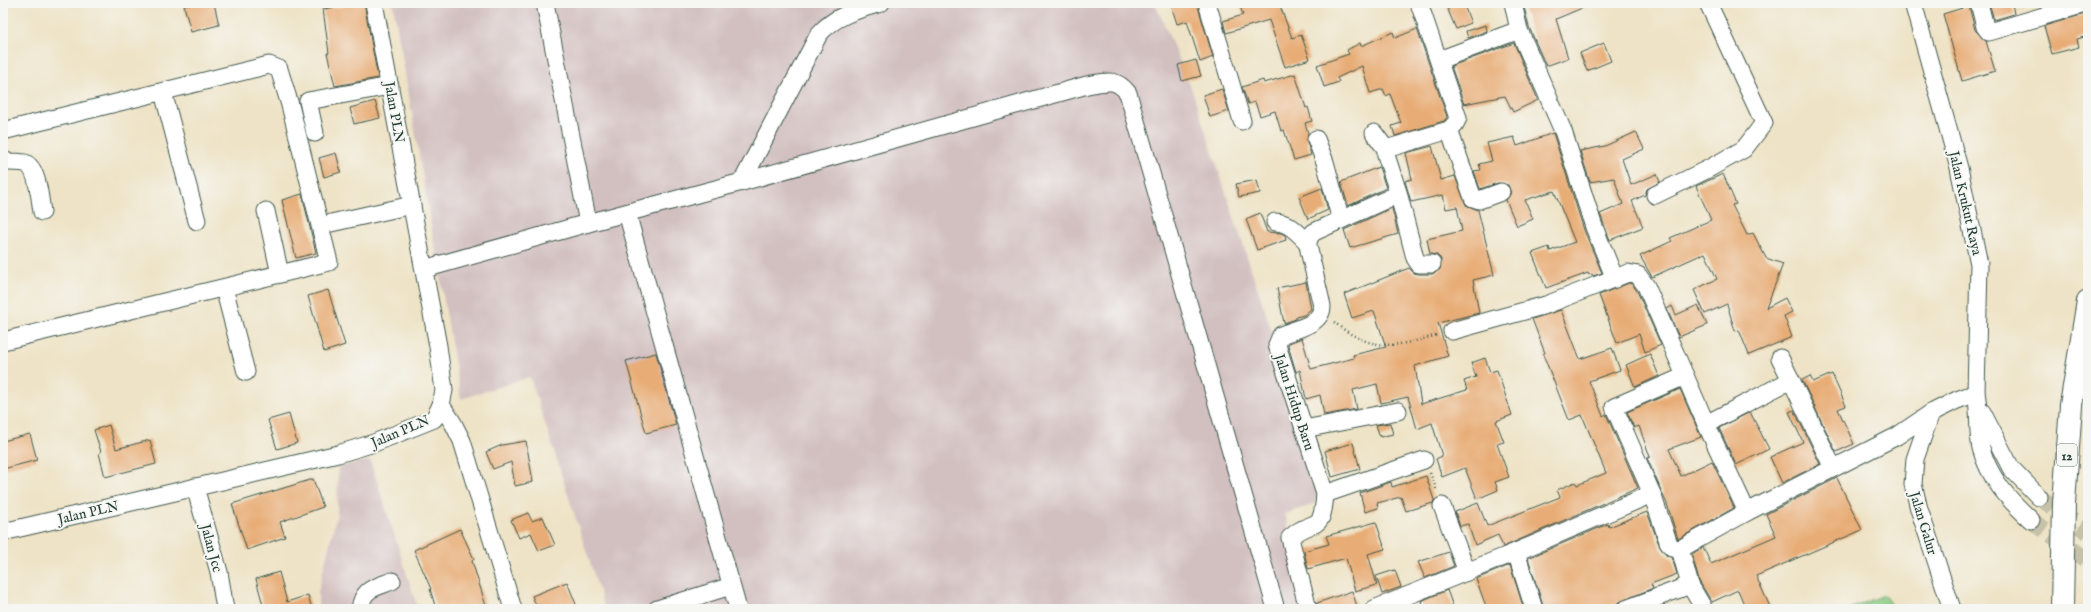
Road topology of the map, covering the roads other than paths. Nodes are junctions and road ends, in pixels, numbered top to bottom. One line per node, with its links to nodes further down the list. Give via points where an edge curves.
1 (374, 3): 13 (street, Jalan PLN)
2 (545, 3): 35 (street)
3 (881, 3): 23 (street, via 849,12 826,26 819,34)
4 (1207, 3): 15 (street)
5 (1419, 3): 12 (street)
6 (1513, 3): 11 (street)
7 (1708, 3): 26 (street, via 1764,123 1744,149)
8 (1913, 3): 49 (street, Jalan Krukut Raya, via 1959,168 1979,264)
9 (1979, 3): 10 (street, via 1985,27 1989,32)
10 (2088, 3)
11 (1519, 30): 12 (street); 40 (street, via 1563,131 1594,228)
12 (1440, 60): 16 (street, via 1458,118)
13 (390, 86): 18 (street, via 308,101); 27 (street, Jalan PLN)
14 (163, 92): 17 (street); 32 (street); 39 (street, via 269,65 279,69 330,262)
15 (1242, 121)
16 (1449, 130): 21 (street); 25 (street, via 1473,198 1479,200)
17 (3, 131)
18 (315, 133)
19 (1374, 133): 21 (street)
20 (1316, 140): 31 (street, via 1325,162)
21 (1386, 149): 24 (street)
22 (3, 159): 29 (street, via 6,162 30,166 36,178)
23 (742, 182): 30 (street); 76 (street, via 1087,85 1110,81 1120,84 1128,93)
24 (1398, 192): 31 (street, via 1390,199); 37 (street, via 1415,258 1419,264)
25 (1501, 192)
26 (1654, 195)
27 (412, 205): 34 (street); 38 (street, Jalan PLN)
28 (266, 211): 39 (street)
29 (42, 212)
30 (627, 213): 35 (street); 70 (street)
31 (1341, 220): 36 (street, via 1314,232)
32 (197, 221)
33 (1275, 222): 36 (street, via 1290,226)
34 (331, 223)
35 (588, 223): 38 (street)
36 (1308, 242): 54 (street, Jalan Hidup Baru, via 1322,313 1313,322 1280,335 1277,345)
37 (1432, 264)
38 (424, 269): 50 (street, Jalan PLN, via 444,390)
39 (280, 274): 41 (street)
40 (1615, 279): 43 (street, via 1546,305); 47 (street, via 1634,273 1643,280)
41 (224, 288): 44 (street); 46 (street)
42 (2088, 301): 83 (highway, 12, via 2071,404 2064,502)
43 (1452, 331)
44 (3, 342)
45 (1780, 358): 48 (street)
46 (246, 372)
47 (1685, 376): 53 (street); 59 (street, via 1614,407)
48 (1791, 380): 53 (street); 56 (street)
49 (1978, 401): 52 (street, via 1957,400); 60 (street, Jalan Krukut Raya, via 2011,468); 63 (street, Jalan Krukut Raya, via 1981,447 1994,480 2008,499)
50 (441, 405): 57 (street, Jalan PLN, via 434,419 374,444); 73 (street, via 462,441)
51 (1398, 411): 54 (street)
52 (1931, 413): 56 (street, via 1897,436); 82 (street, Jalan Galur, via 1915,459 1913,484)
53 (1706, 424): 62 (street)
54 (1304, 429): 58 (street, Jalan Hidup Baru)
55 (1424, 460): 58 (street)
56 (1833, 468): 62 (street)
57 (195, 487): 64 (street, Jalan PLN); 71 (street, Jalan Jcc, via 219,572)
58 (1325, 494): 77 (street, Jalan Hidup Baru, via 1324,512 1320,521 1290,538)
59 (1652, 494): 65 (street, via 1669,544); 66 (street)
60 (2039, 497)
61 (1442, 506): 67 (street)
62 (1748, 512): 65 (street)
63 (2031, 520)
64 (3, 532)
65 (1680, 549): 69 (street)
66 (1516, 552): 67 (street); 79 (street)
67 (1467, 572): 78 (street)
68 (392, 581): 72 (street, via 369,589 362,598)
69 (1690, 585): 80 (street); 81 (street)
70 (731, 586): 74 (street); 75 (street)
71 (225, 609)
72 (360, 609)
73 (512, 609)
74 (657, 609)
75 (738, 609)
76 (1276, 609)
77 (1308, 609)
78 (1374, 609)
79 (1534, 609)
80 (1626, 609)
81 (1704, 609)
82 (1952, 609)
83 (2062, 609)

